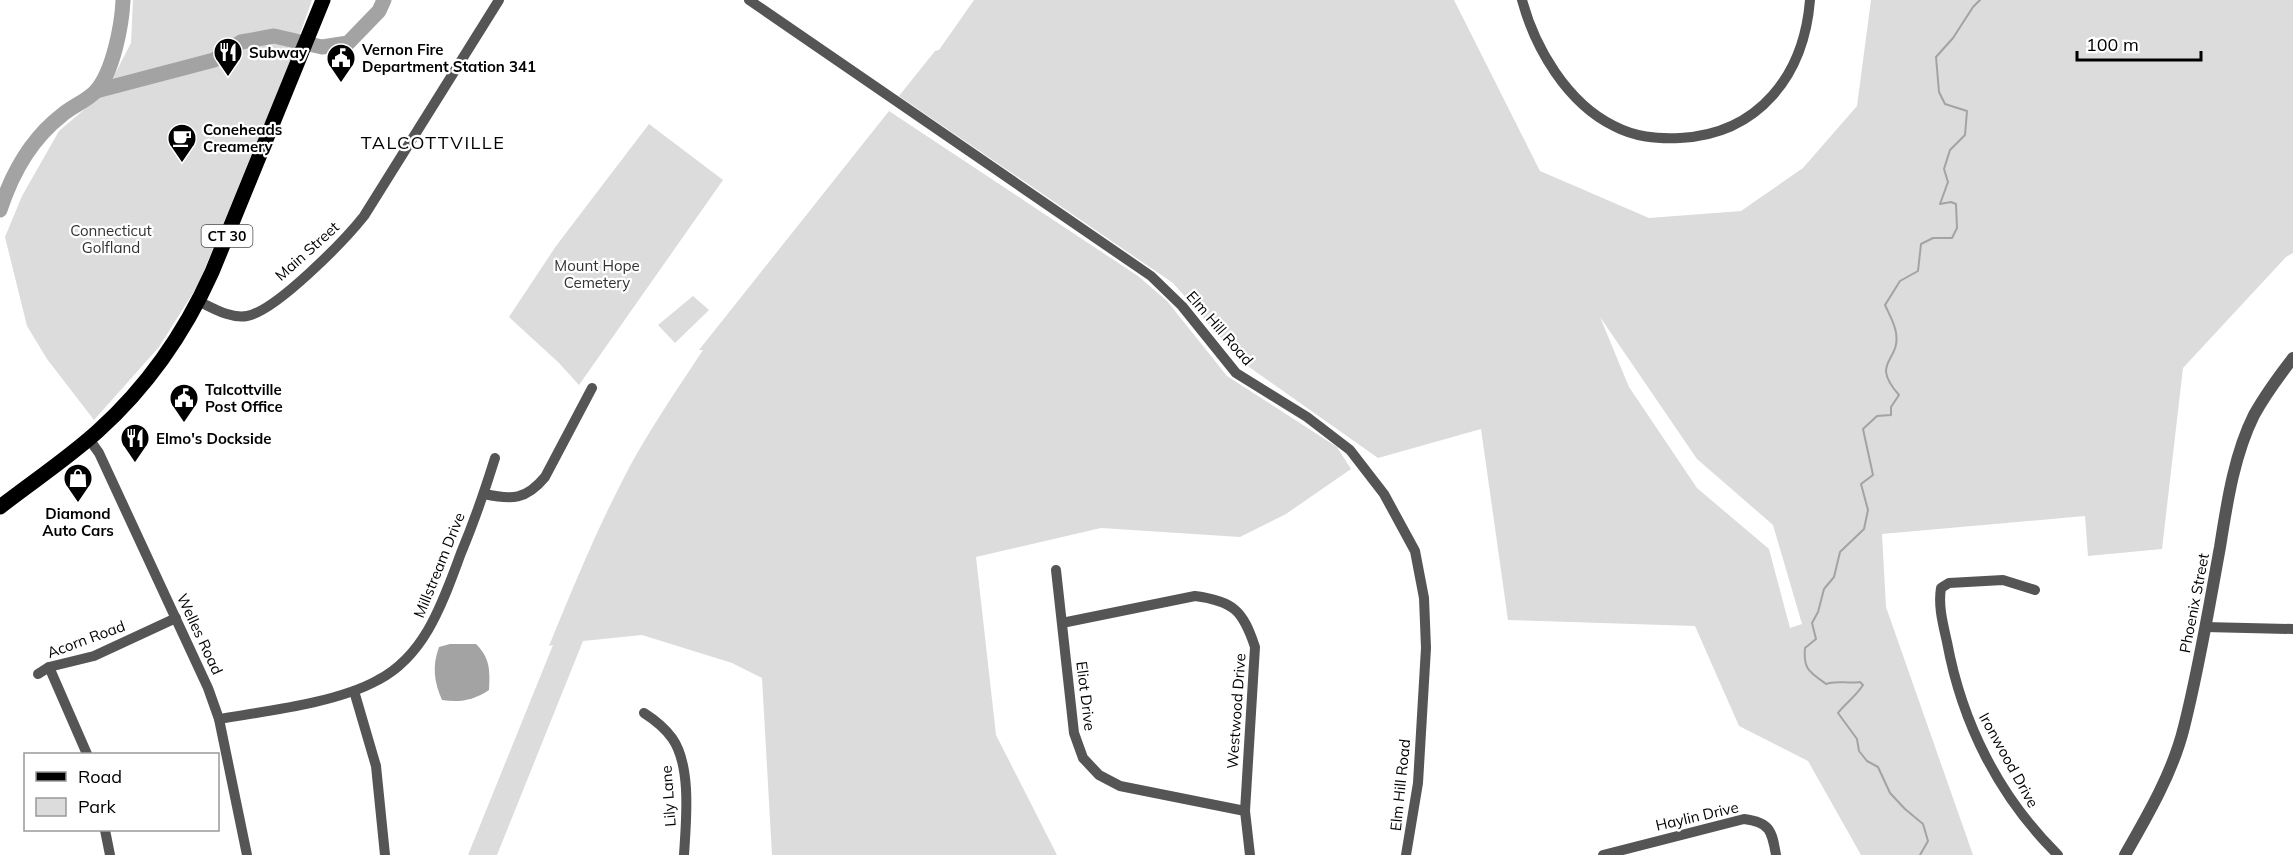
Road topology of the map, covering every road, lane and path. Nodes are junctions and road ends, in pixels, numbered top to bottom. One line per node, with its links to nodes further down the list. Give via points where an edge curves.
1 (323, 0): 6 (main road, CT 30)
2 (499, 0): 6 (street, Main Street, via 346,239 299,281 248,316 219,312)
3 (748, 0): 32 (street, Elm Hill Road, via 1151,276 1182,306 1236,373 1331,434 1350,450 1384,494 1415,551 1424,598 1426,648 1418,783)
4 (1522, 0): 5 (street, via 1540,45 1571,93 1612,126 1641,137 1663,139 1692,138 1725,129 1749,117 1771,99 1788,76 1800,48)
5 (1810, 0)
6 (198, 301): 9 (main road, CT 30, via 148,378)
7 (2293, 358): 17 (street, Phoenix Street, via 2266,395 2247,433 2228,501)
8 (592, 388): 11 (street, via 535,490 519,497)
9 (89, 439): 12 (main road, CT 30); 15 (street, Welles Road)
10 (495, 458): 11 (street, Millstream Drive)
11 (484, 494): 21 (street, Millstream Drive, via 436,618 419,645 380,680)
12 (0, 507)
13 (1056, 570): 16 (street, Eliot Drive)
14 (2035, 590): 35 (street, Ironwood Drive, via 2003,580 1949,583 1941,588 1939,600 1953,673 1974,735 2021,814)
15 (176, 618): 19 (street, Acorn Road, via 94,656); 23 (street, Welles Road)
16 (1062, 623): 25 (street, Eliot Drive, via 1074,733 1083,758 1100,776 1120,786); 25 (street, Westwood Drive, via 1195,596 1217,599 1236,610 1248,625 1255,647)
17 (2205, 627): 18 (street); 36 (street, Phoenix Street, via 2175,755)
18 (2293, 629)
19 (49, 667): 20 (street, Acorn Road); 24 (street)
20 (38, 674)
21 (354, 691): 23 (street, Millstream Drive); 29 (street, via 376,766)
22 (644, 712): 30 (street, Lily Lane, via 661,724 680,755 686,814)
23 (219, 719): 28 (street, Welles Road)
24 (87, 753)
25 (1245, 811): 31 (street, Westwood Drive)
26 (105, 831): 27 (street)
27 (110, 855)
28 (247, 855)
29 (385, 855)
30 (684, 855)
31 (1250, 855)
32 (1406, 855)
33 (1603, 855): 34 (street, Haylin Drive, via 1744,819 1759,821 1773,835)
34 (1776, 855)
35 (2058, 855)
36 (2125, 855)

